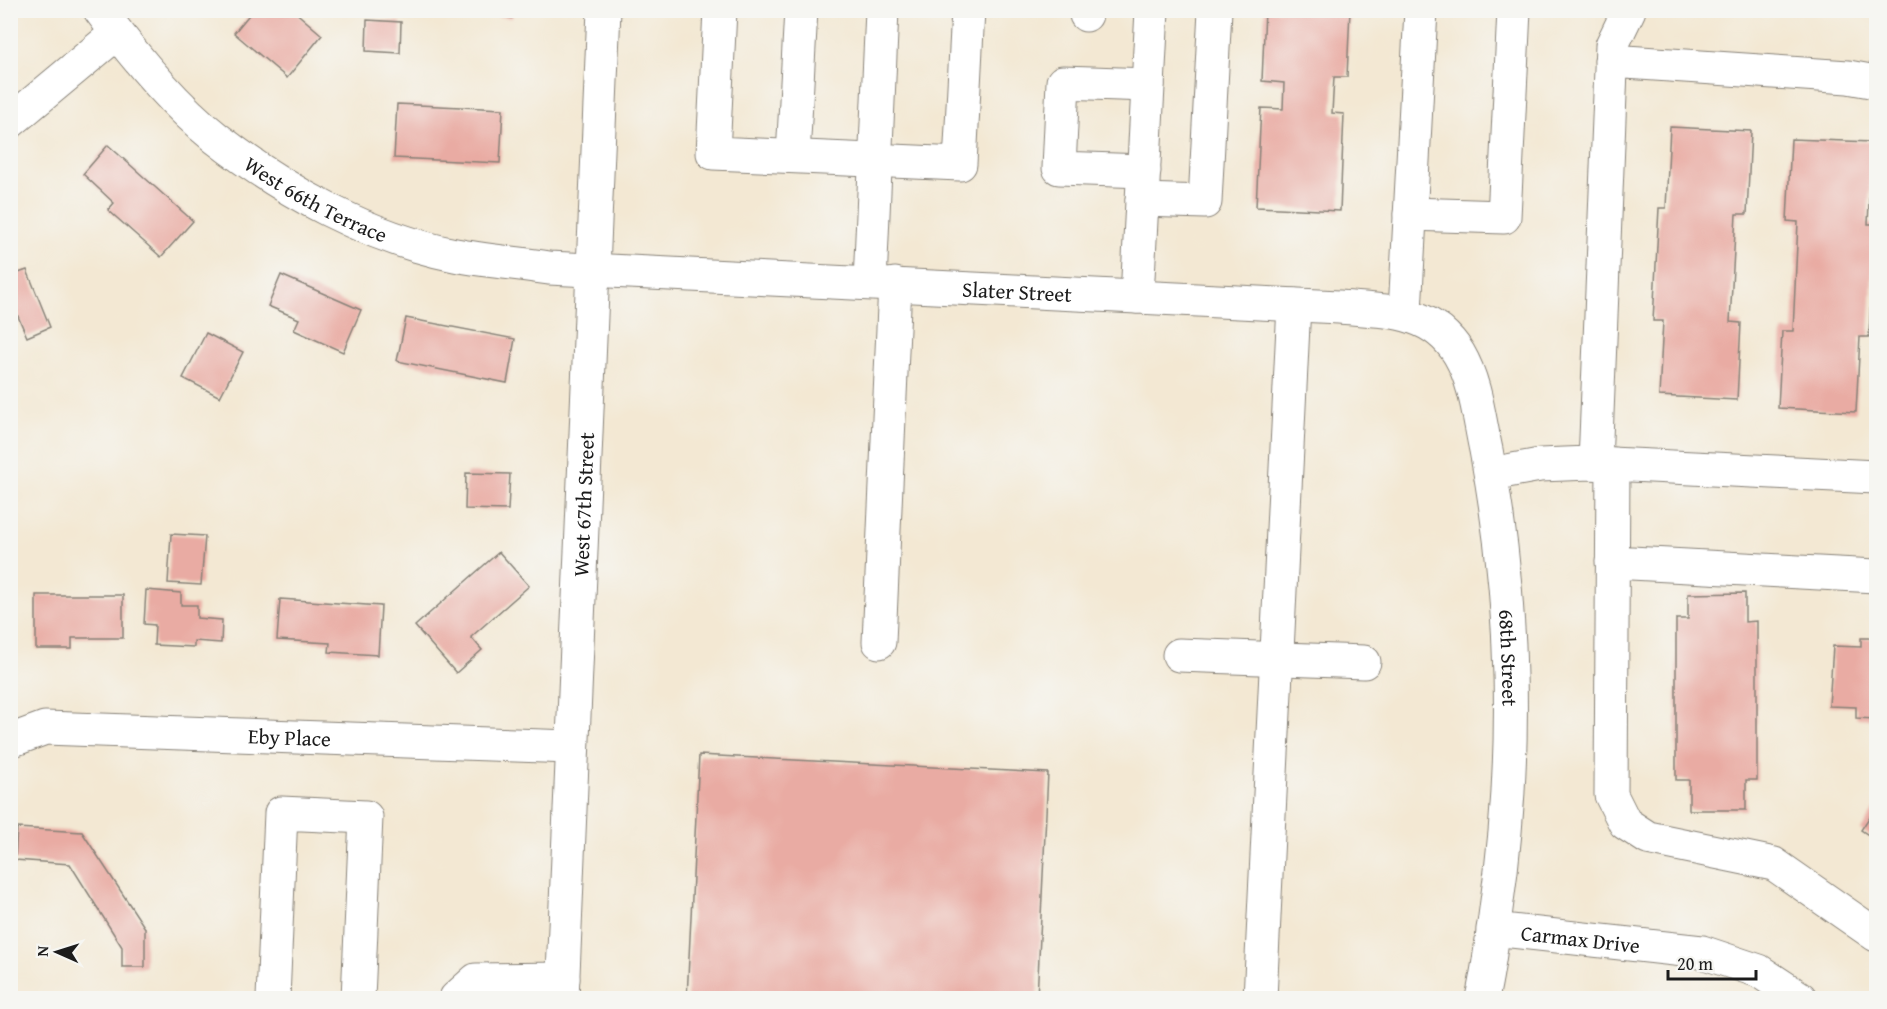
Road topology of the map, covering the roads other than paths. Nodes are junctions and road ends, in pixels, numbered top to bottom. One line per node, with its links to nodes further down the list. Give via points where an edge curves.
1 (604, 10): 20 (street, West 67th Street)
2 (720, 10): 16 (street, via 713,153)
3 (801, 10): 16 (street)
4 (882, 10): 17 (street)
5 (968, 10): 17 (street, via 960,164)
6 (1152, 10): 14 (street)
7 (1215, 10): 18 (street, via 1205,202)
8 (1421, 10): 19 (street)
9 (1514, 10): 19 (street, via 1504,217)
10 (1629, 10): 12 (street, via 1612,45)
11 (109, 22): 15 (street); 20 (street, West 66th Terrace, via 178,102 215,137 273,178 331,210 382,233 453,254 549,268)
12 (1611, 61): 13 (street, via 1848,76); 26 (street)
13 (1876, 82)
14 (1148, 85): 18 (street); 18 (street, via 1064,82 1062,104 1059,168)
15 (10, 122)
16 (793, 156): 17 (street)
17 (875, 159): 21 (street)
18 (1143, 186): 22 (street)
19 (1410, 214): 24 (street)
20 (593, 269): 21 (street, Slater Street); 36 (street, West 67th Street)
21 (882, 284): 22 (street, Slater Street); 31 (street)
22 (1137, 297): 23 (street, Slater Street)
23 (1293, 304): 24 (street, Slater Street); 33 (street)
24 (1405, 312): 25 (street, Slater Street)
25 (1435, 328): 27 (street, 68th Street, via 1459,353 1473,384)
26 (1604, 464): 27 (street, via 1540,465); 28 (street); 29 (street)
27 (1491, 474): 37 (street, 68th Street, via 1506,598 1510,733 1502,864)
28 (1876, 477)
29 (1612, 562): 30 (street); 38 (street, via 1611,795 1625,823 1648,838 1774,864)
30 (1876, 576)
31 (879, 642)
32 (1179, 655): 33 (street)
33 (1276, 658): 34 (street); 43 (street)
34 (1364, 662)
35 (10, 741): 36 (street, Eby Place, via 45,728)
36 (571, 747): 39 (street, West 67th Street)
37 (1493, 928): 44 (street, 68th Street); 45 (street, Carmax Drive, via 1702,952 1759,971)
38 (1876, 935)
39 (563, 989): 42 (street, via 476,980)
40 (273, 999): 41 (street, via 281,813 366,817)
41 (358, 999)
42 (456, 999)
43 (1260, 999)
44 (1482, 999)
45 (1800, 999)

